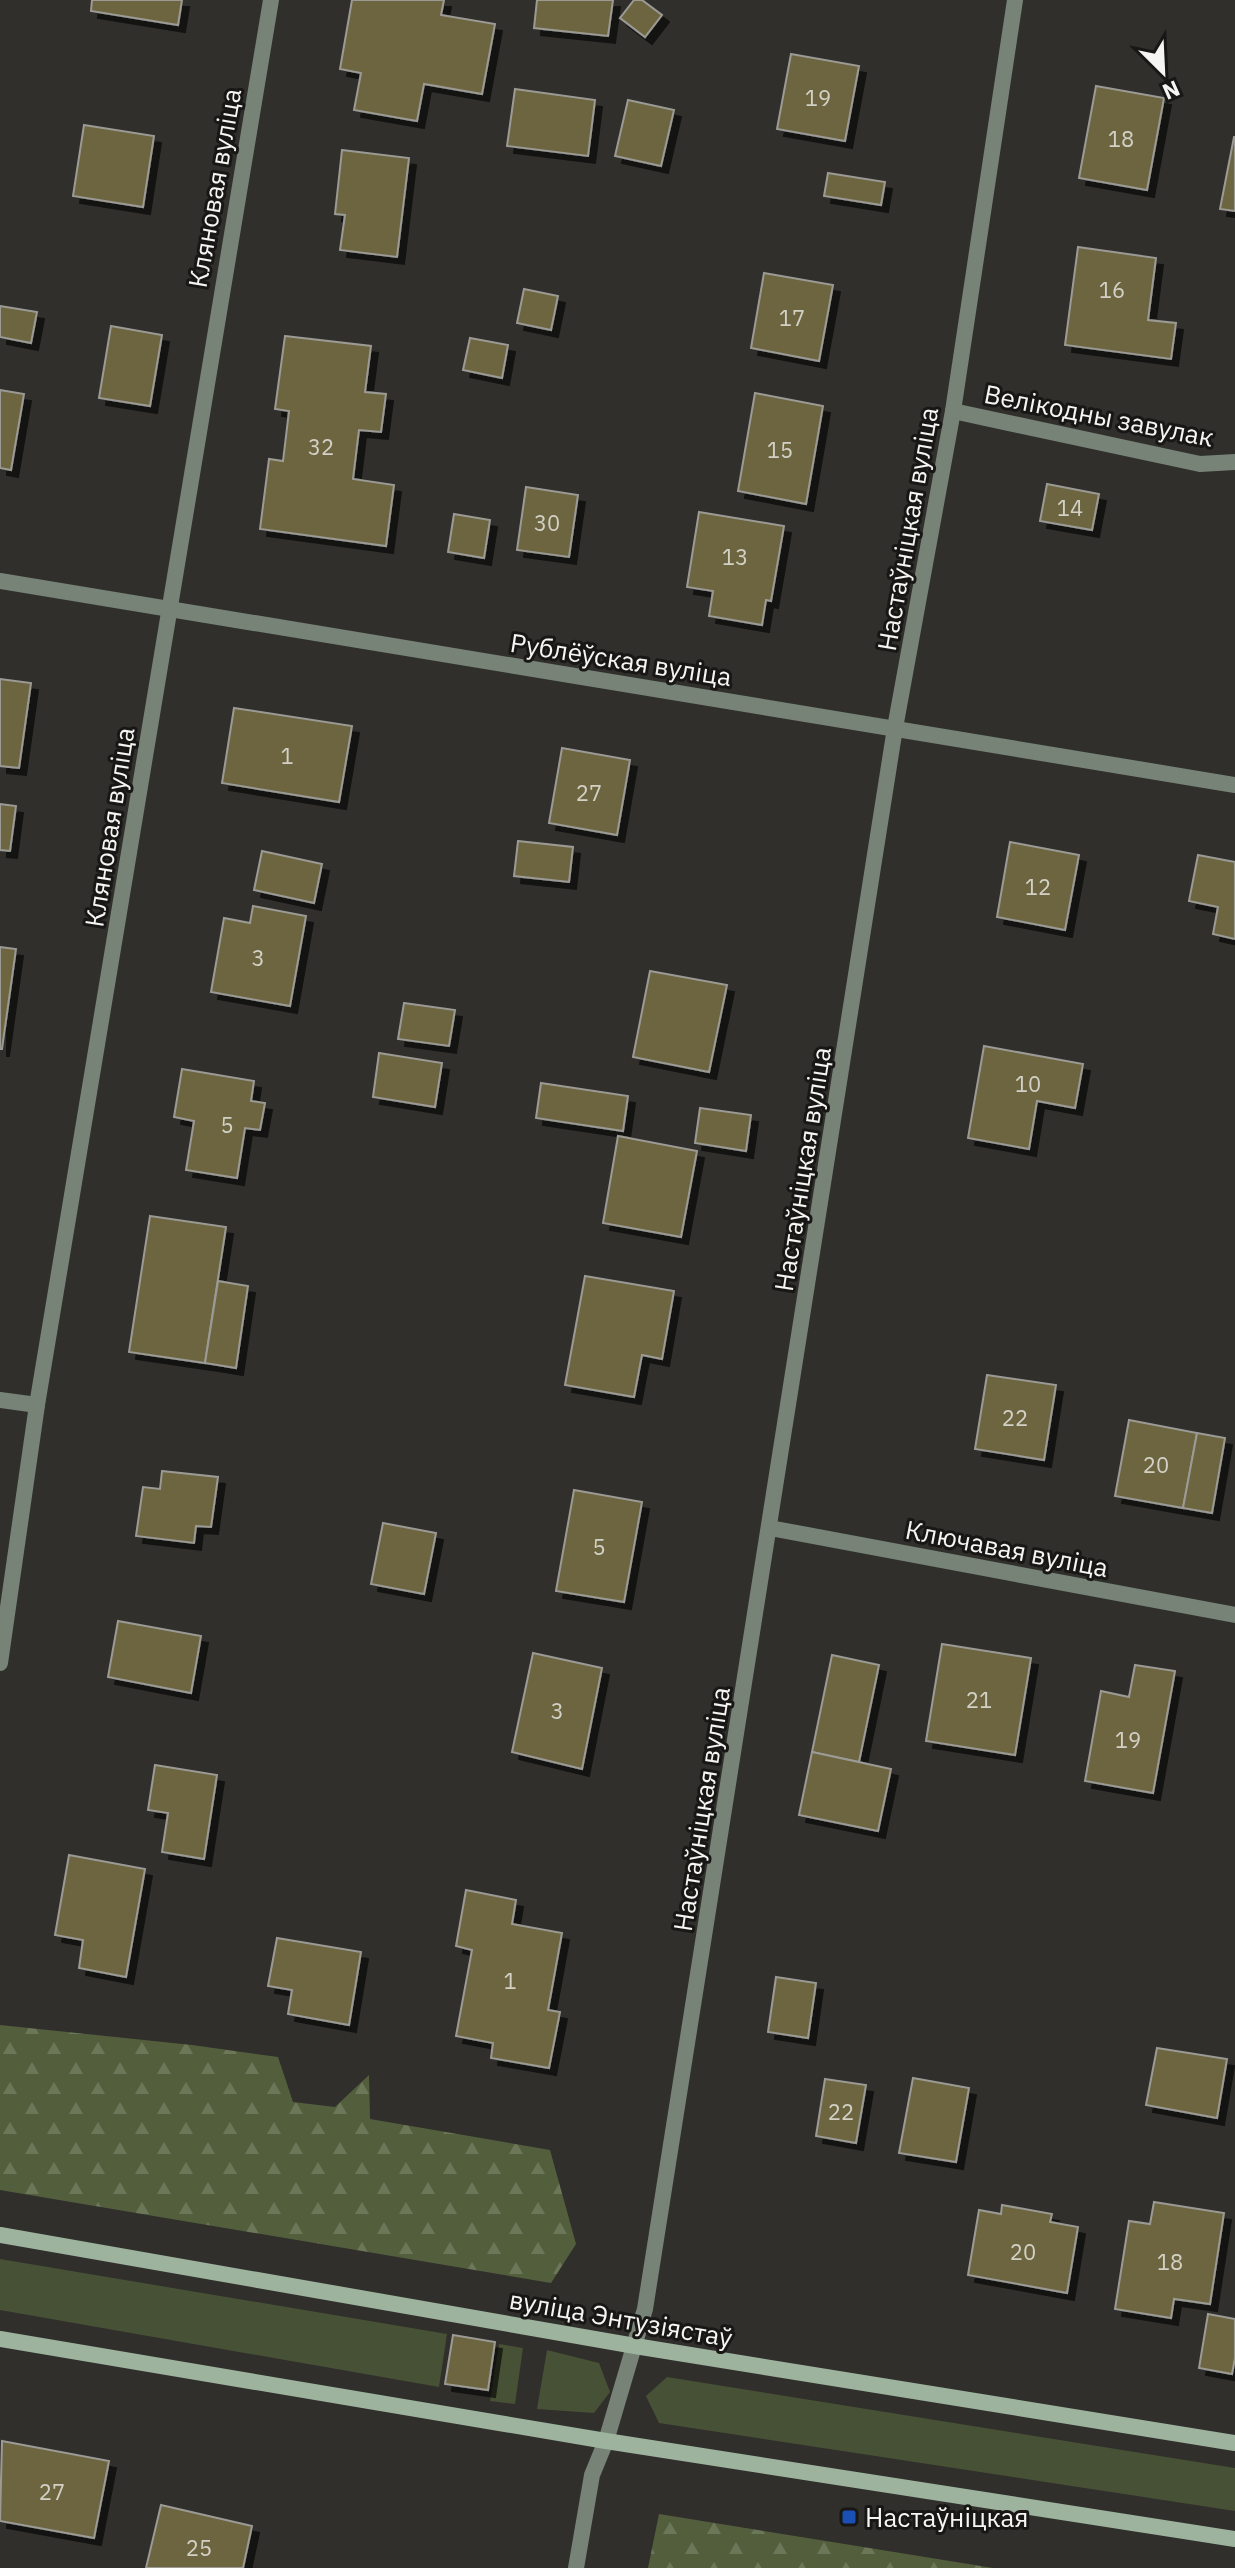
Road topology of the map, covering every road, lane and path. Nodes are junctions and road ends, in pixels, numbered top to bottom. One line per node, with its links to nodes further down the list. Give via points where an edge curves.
1 (271, 0): 6 (street, Кляновая вуліца)
2 (1015, 0): 3 (street, Настаўніцкая вуліца)
3 (953, 411): 4 (street, Велікодны завулак, via 1200,464); 7 (street, Настаўніцкая вуліца)
4 (1235, 462)
5 (0, 581): 6 (street, Рублёўская вуліца)
6 (170, 609): 7 (street, Рублёўская вуліца); 10 (street, Кляновая вуліца)
7 (895, 728): 8 (street, Рублёўская вуліца); 11 (street, Настаўніцкая вуліца)
8 (1235, 785)
9 (0, 1400): 10 (street)
10 (37, 1405): 13 (street, Кляновая вуліца)
11 (770, 1528): 12 (street, Ключавая вуліца); 16 (street, Настаўніцкая вуліца)
12 (1235, 1615)
13 (0, 1663)
14 (0, 2235): 16 (street, вуліца Энтузіястаў)
15 (0, 2339): 17 (street)
16 (635, 2346): 17 (street, Настаўніцкая вуліца); 18 (street, вуліца Энтузіястаў)
17 (606, 2441): 19 (street); 20 (street, Настаўніцкая вуліца, via 592,2475)
18 (1235, 2443)
19 (1235, 2539)
20 (576, 2568)

